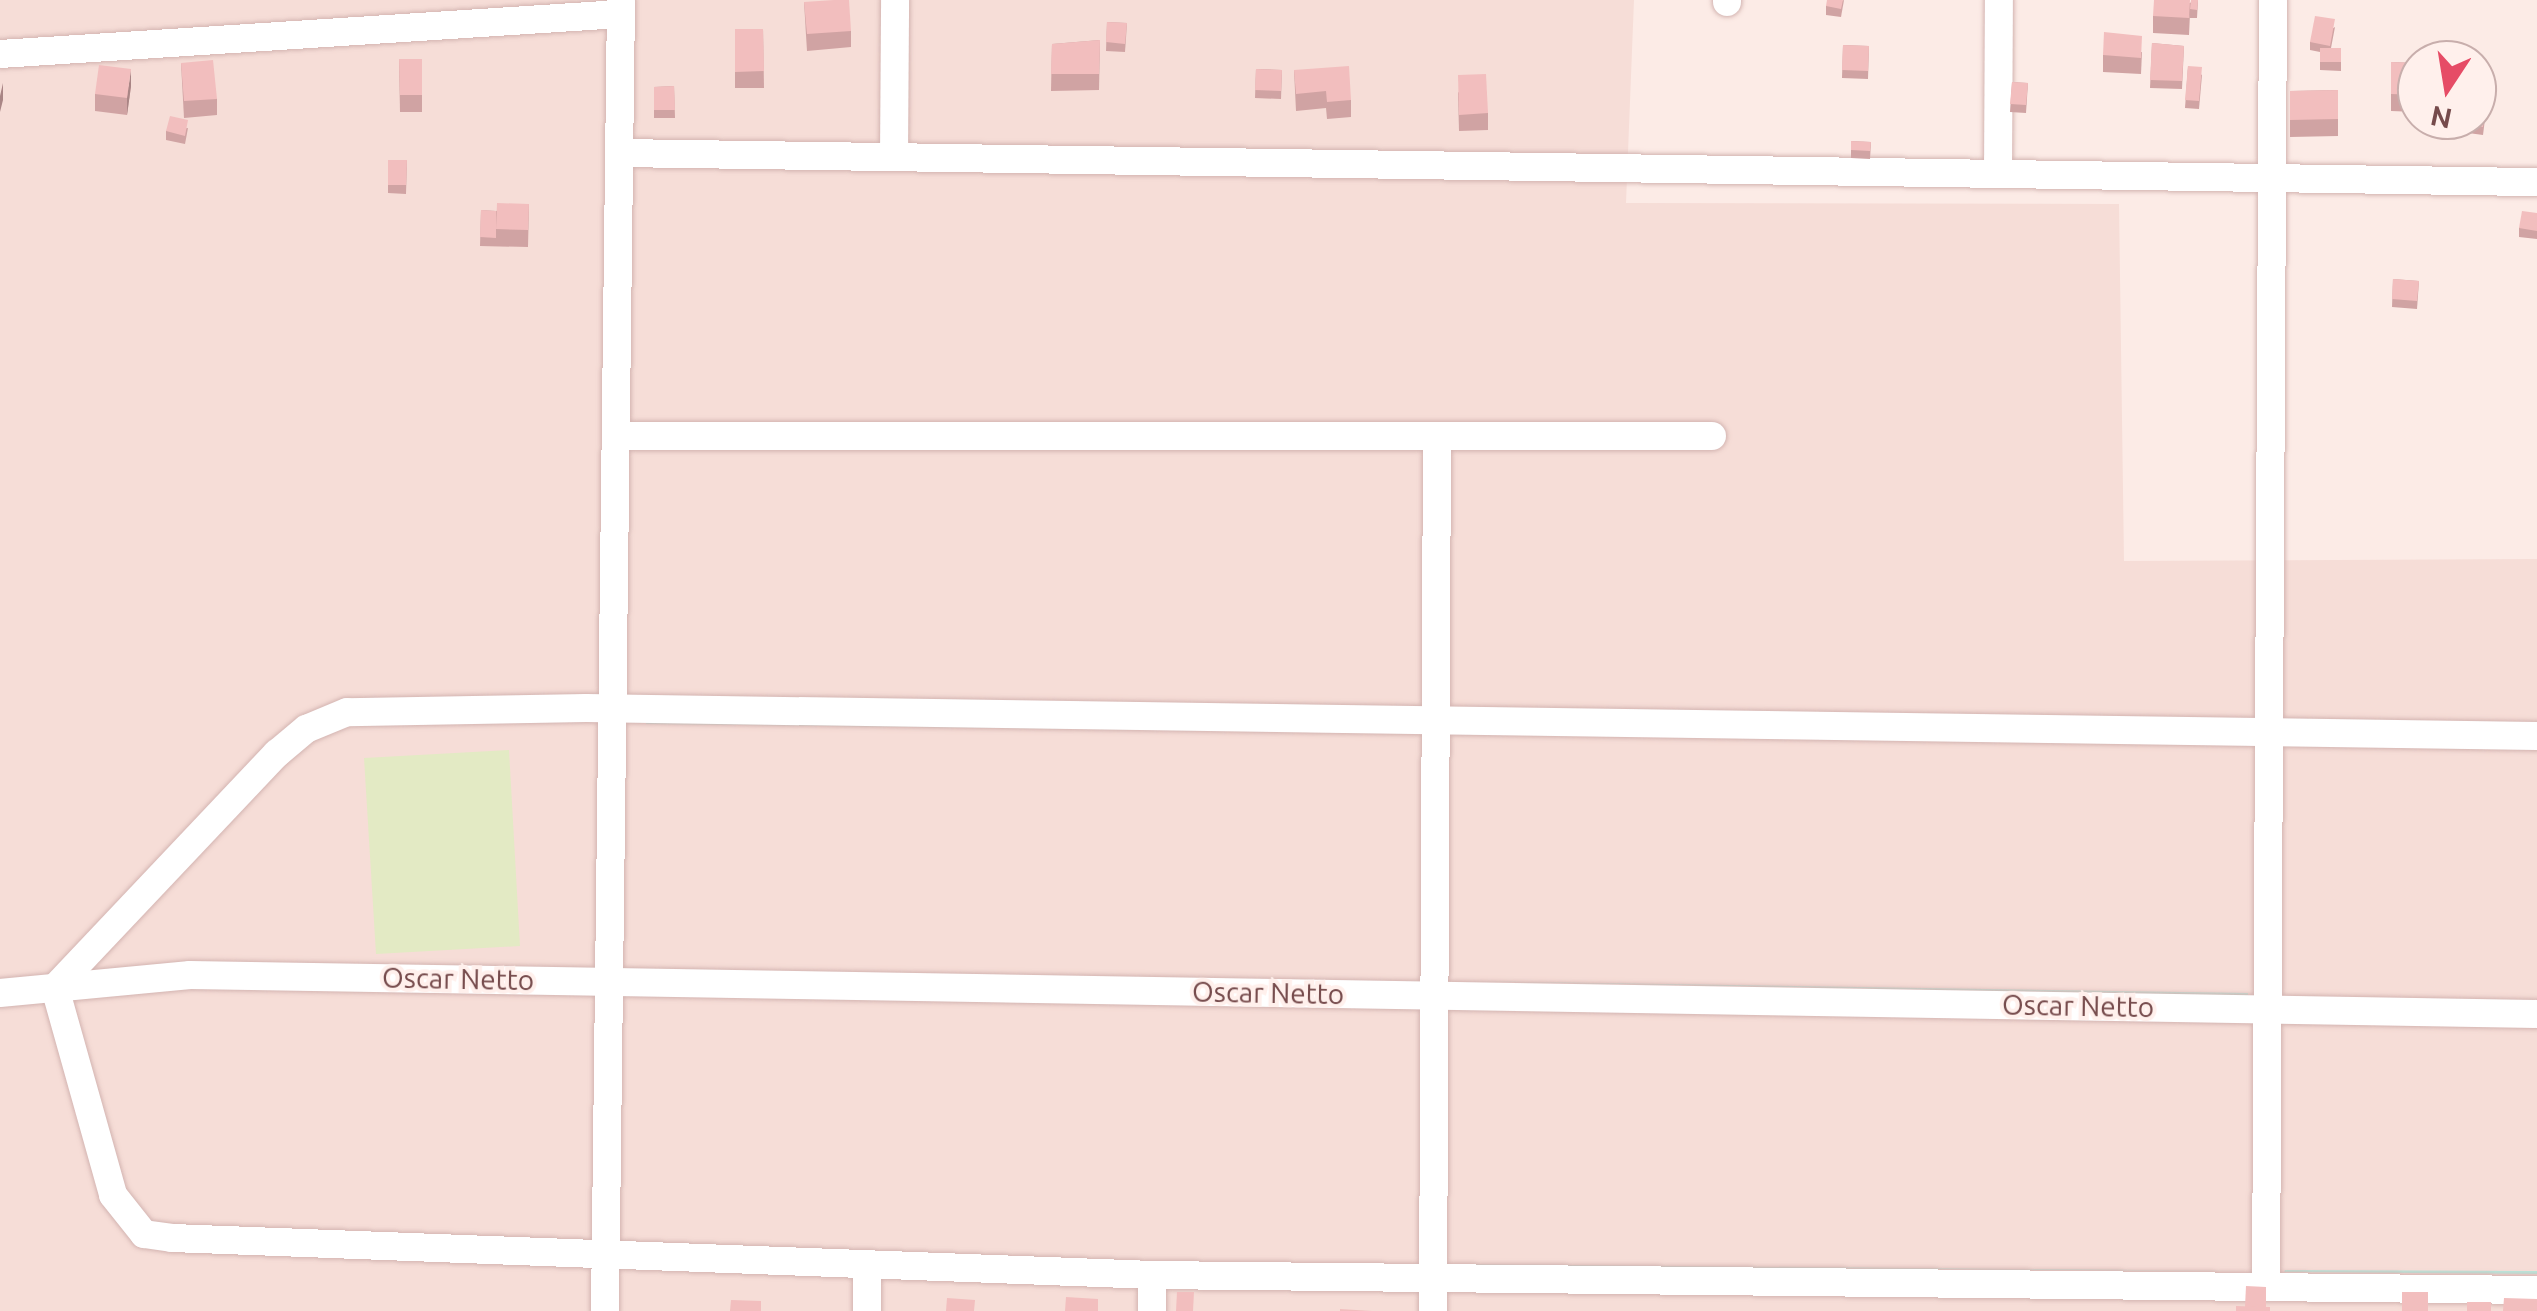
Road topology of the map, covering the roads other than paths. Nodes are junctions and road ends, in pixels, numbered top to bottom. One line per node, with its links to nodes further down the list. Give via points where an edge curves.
1 (895, 0): 7 (street)
2 (1999, 0): 8 (street)
3 (2273, 0): 9 (street)
4 (621, 7): 5 (street); 6 (street)
5 (0, 54)
6 (620, 153): 7 (street); 11 (street)
7 (894, 157): 8 (street)
8 (1998, 174): 9 (street)
9 (2273, 178): 10 (street); 16 (street)
10 (2537, 182)
11 (620, 436): 12 (street); 14 (street)
12 (1437, 436): 13 (street); 15 (street)
13 (1712, 436)
14 (618, 708): 15 (street); 18 (street, via 608,764); 19 (street, via 347,712 306,730)
15 (1436, 720): 16 (street); 21 (street)
16 (2270, 732): 17 (street); 22 (street)
17 (2537, 736)
18 (604, 981): 19 (street, Oscar Netto, via 190,975); 21 (street, Oscar Netto); 24 (street)
19 (55, 988): 20 (street, Oscar Netto); 24 (street, via 113,1196 144,1234)
20 (0, 994)
21 (1436, 996): 22 (street, Oscar Netto); 27 (street)
22 (2268, 1010): 23 (street, Oscar Netto); 28 (street)
23 (2537, 1014)
24 (604, 1254): 25 (street); 33 (street)
25 (867, 1268): 26 (street); 34 (street)
26 (1152, 1275): 27 (street); 35 (street)
27 (1434, 1280): 30 (street); 36 (street)
28 (2266, 1287): 31 (street); 32 (street)
29 (2537, 1290): 32 (street)
30 (2089, 1299): 31 (street)
31 (2221, 1299)
32 (2353, 1300)
33 (606, 1311)
34 (867, 1311)
35 (1152, 1311)
36 (1433, 1311)

